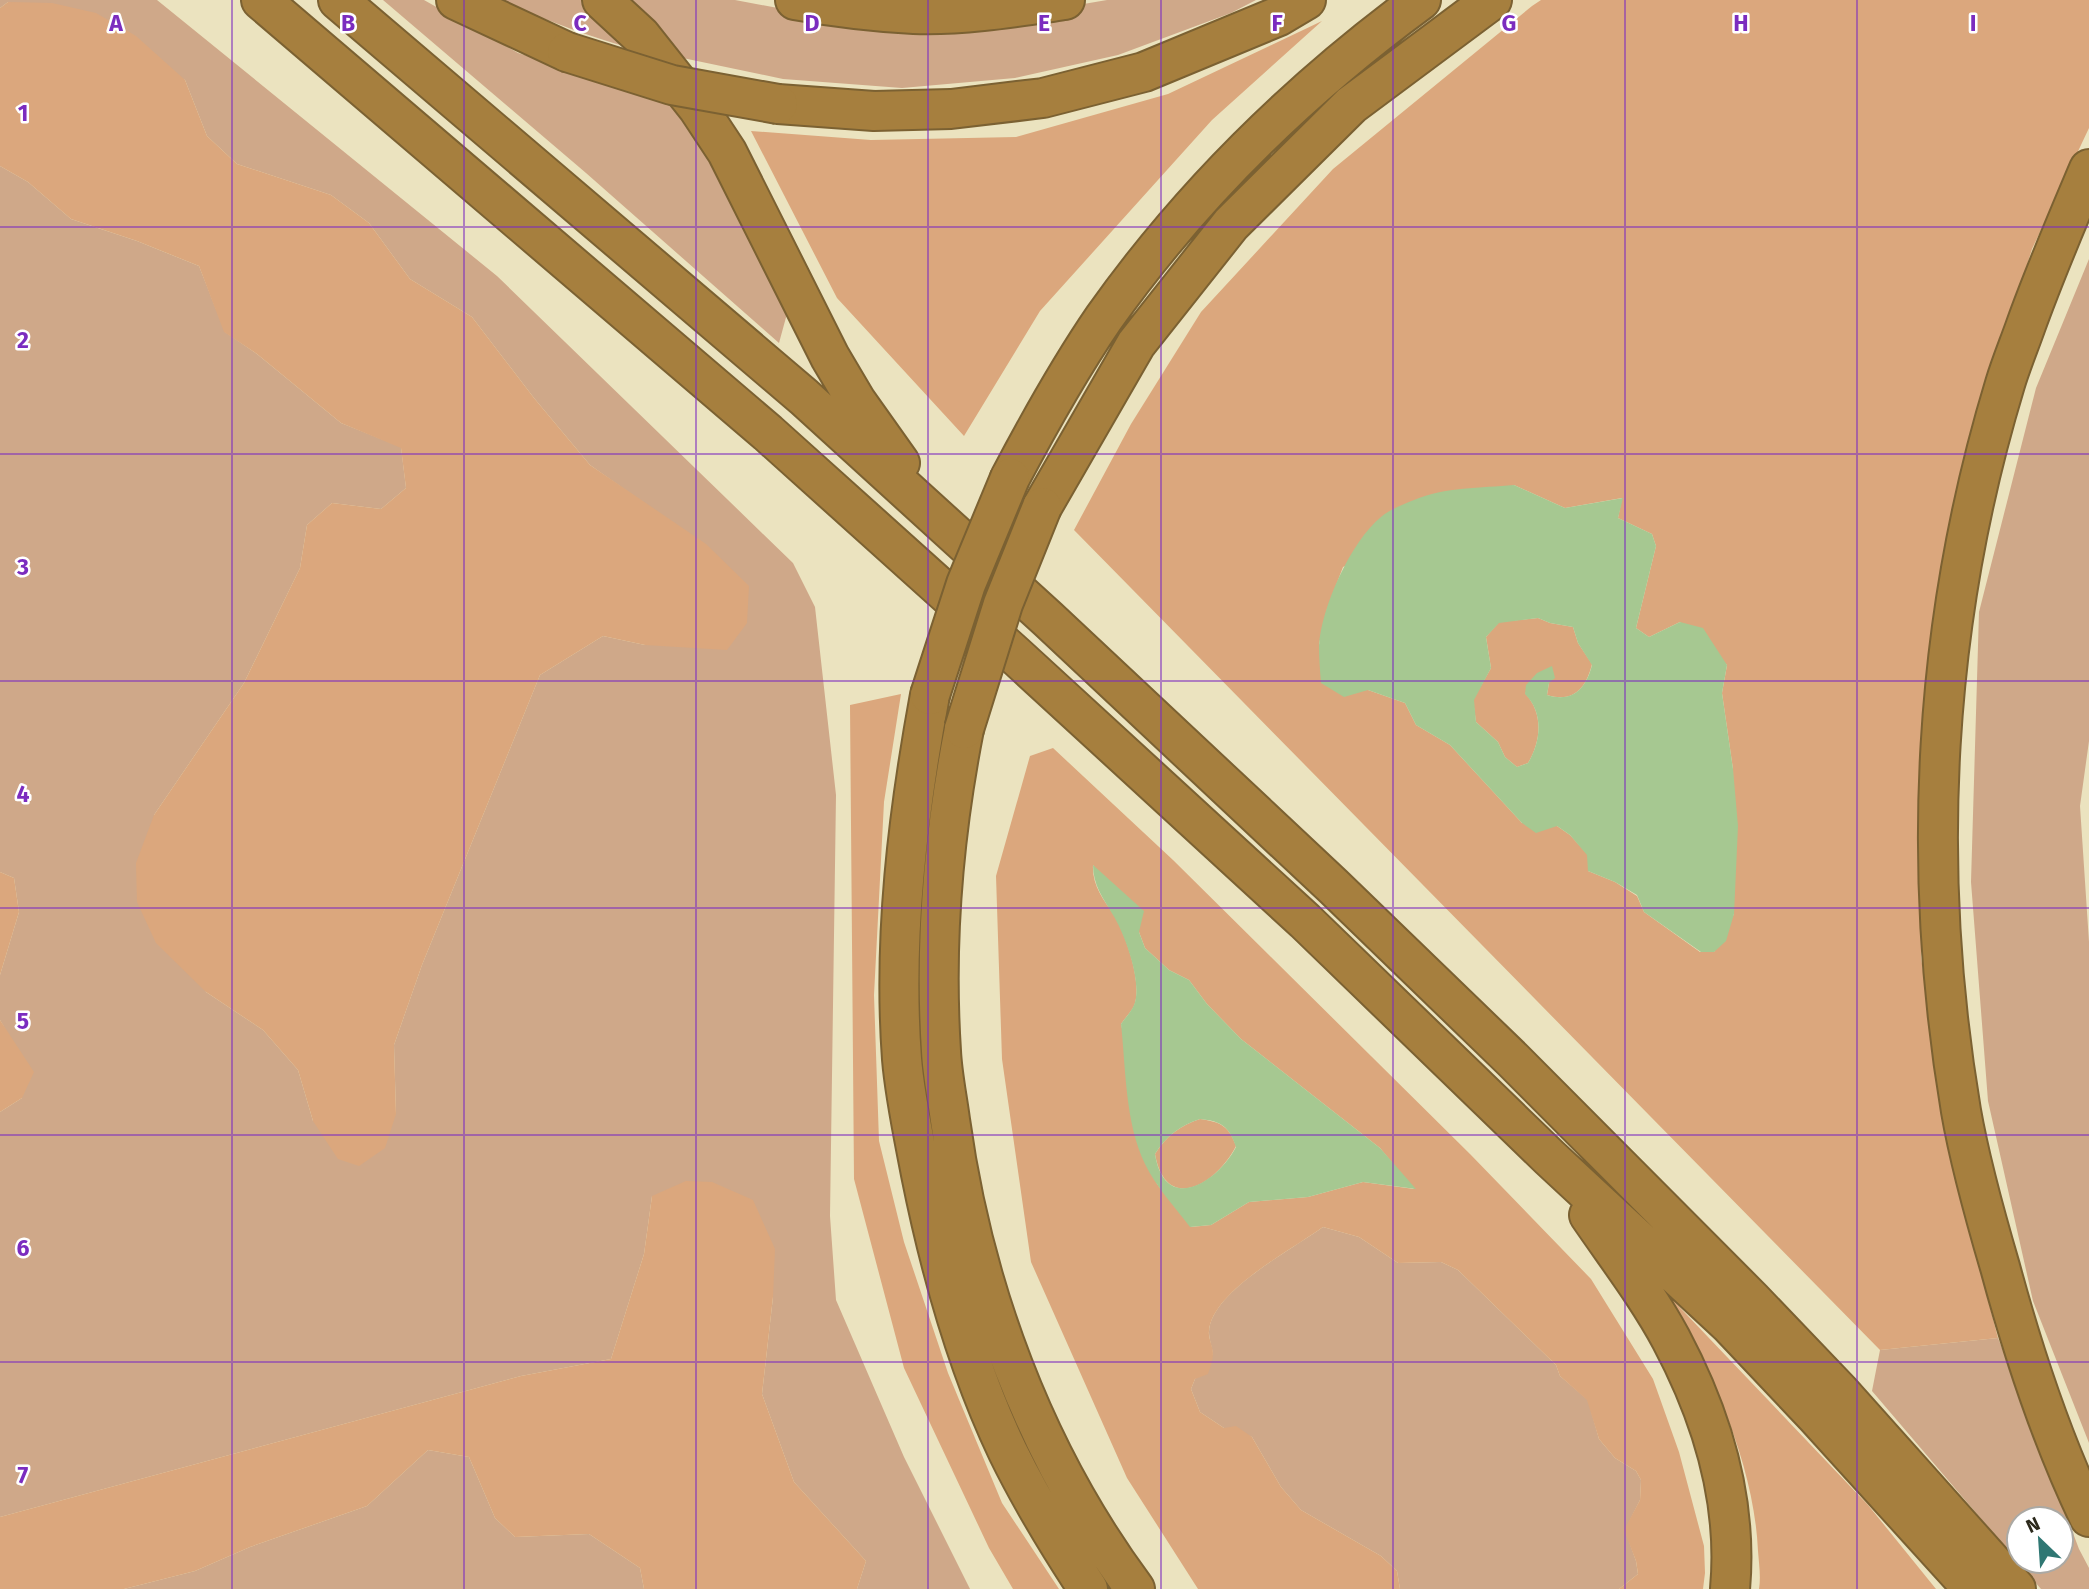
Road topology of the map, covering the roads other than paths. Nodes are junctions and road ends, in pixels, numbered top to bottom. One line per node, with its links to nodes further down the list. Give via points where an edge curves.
1 (261, 0): 12 (highway, via 758,424 943,590 1305,921)
2 (338, 0): 11 (highway, via 804,397)
3 (456, 0): 7 (highway, bridge, via 567,52 672,85 778,104 874,111 951,109 1043,98 1144,72 1279,16)
4 (602, 0): 11 (highway, via 641,36 727,152 830,357)
5 (795, 0): 6 (highway, via 915,14)
6 (1065, 0)
7 (1306, 0)
8 (1421, 0): 14 (highway, bridge, via 1303,94 1200,198 1104,319 1010,478 966,584 930,695 905,856 900,956 902,1060 918,1157 932,1232 979,1384 1008,1452)
9 (1492, 0): 15 (highway, bridge, via 1351,105 1231,224 1136,344 1042,507 1003,604 964,729 944,864 939,953 941,1053 967,1218 994,1313 1044,1439 1089,1520)
10 (2089, 169): 13 (highway, via 2005,382 1976,494 1954,607 1939,747 1937,882 1946,1002 1962,1113 1986,1216 2022,1344)
11 (946, 526): 18 (highway, via 1323,876 1513,1060 1840,1392)
12 (1550, 1158): 16 (highway, via 1671,1338 1702,1403 1730,1516); 17 (highway, via 1729,1324)
13 (2089, 1517)
14 (1088, 1589)
15 (1135, 1589)
16 (1730, 1589)
17 (1973, 1589)
18 (2016, 1589)

